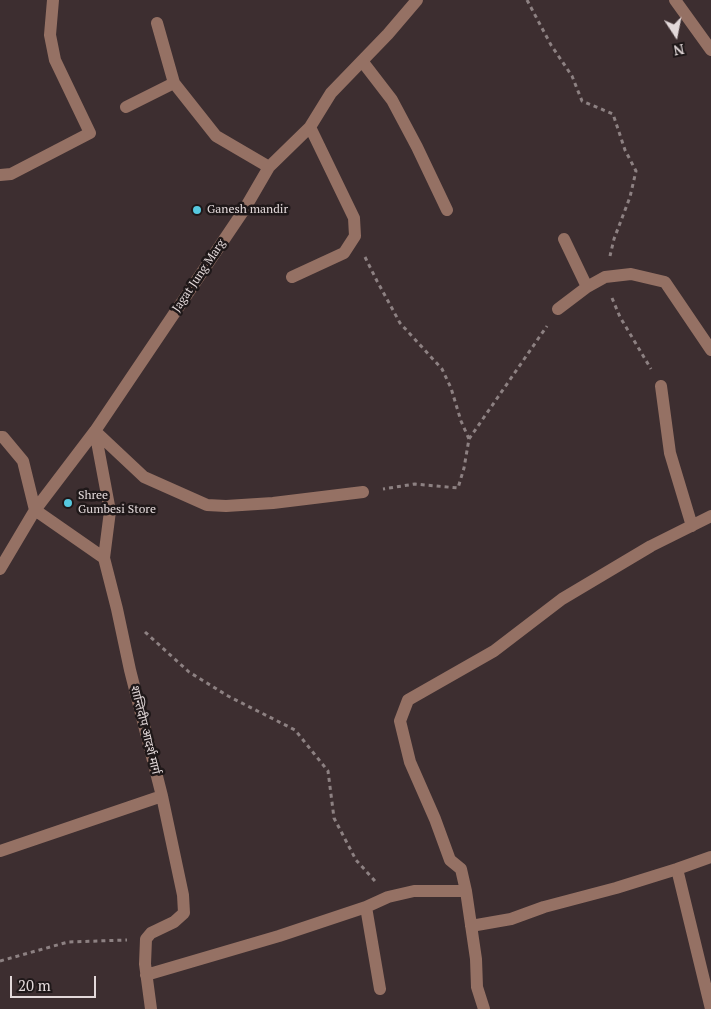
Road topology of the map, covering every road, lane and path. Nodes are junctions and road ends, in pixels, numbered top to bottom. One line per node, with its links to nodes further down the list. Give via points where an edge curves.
1 (53, 0): 12 (street, via 50,35 55,60 90,133 11,174)
2 (417, 0): 7 (street, Jagat Jung Marg)
3 (527, 0): 17 (path, via 572,76 582,100 613,114 624,150 636,171)
4 (674, 0): 6 (street)
5 (157, 23): 8 (street)
6 (711, 50)
7 (362, 60): 10 (street, Jagat Jung Marg, via 330,93); 13 (street, via 392,100)
8 (174, 83): 9 (street); 11 (street, via 216,136)
9 (126, 107)
10 (310, 127): 11 (street, Jagat Jung Marg); 14 (street, via 354,218)
11 (269, 167): 22 (street, Jagat Jung Marg, via 244,210)
12 (0, 175)
13 (447, 210)
14 (355, 236): 16 (street, via 344,253); 24 (path, via 400,322 442,369)
15 (564, 239): 18 (street)
16 (292, 277)
17 (604, 277): 18 (street); 20 (street, via 631,274 665,282); 21 (path, via 620,317)
18 (587, 287): 19 (street)
19 (558, 309): 24 (path)
20 (711, 350)
21 (661, 386): 28 (street, via 670,453)
22 (95, 431): 25 (street, via 144,477 207,504 273,503); 26 (street, Jagat Jung Marg); 29 (street, शान्तिदीप आदर्श मार्ग, via 110,511)
23 (0, 436): 26 (street, via 23,461)
24 (469, 440): 25 (path, via 458,488 415,484)
25 (363, 492)
26 (35, 510): 29 (street); 30 (street, Jagat Jung Marg)
27 (711, 516): 28 (street)
28 (692, 526): 36 (street, via 562,599 494,651 408,700 400,721 410,762 436,819 450,860 461,869)
29 (104, 558): 31 (street, शान्तिदीप आदर्श मार्ग)
30 (0, 569)
31 (118, 609): 32 (street, शान्तिदीप आदर्श मार्ग); 37 (path, via 189,672 295,730 328,770 334,818 356,860)
32 (162, 796): 33 (street); 40 (street, शान्तिदीप आदर्श मार्ग, via 184,913)
33 (0, 851)
34 (711, 857): 35 (street)
35 (677, 869): 39 (street, via 511,919); 46 (street)
36 (466, 891): 37 (street, via 414,891); 39 (street)
37 (388, 897): 38 (street)
38 (366, 907): 42 (street); 43 (street)
39 (471, 926): 45 (street, via 477,986)
40 (146, 939): 41 (path, via 68,942); 42 (street)
41 (0, 961)
42 (146, 975): 44 (street)
43 (380, 989)
44 (151, 1009)
45 (484, 1009)
46 (710, 1009)

